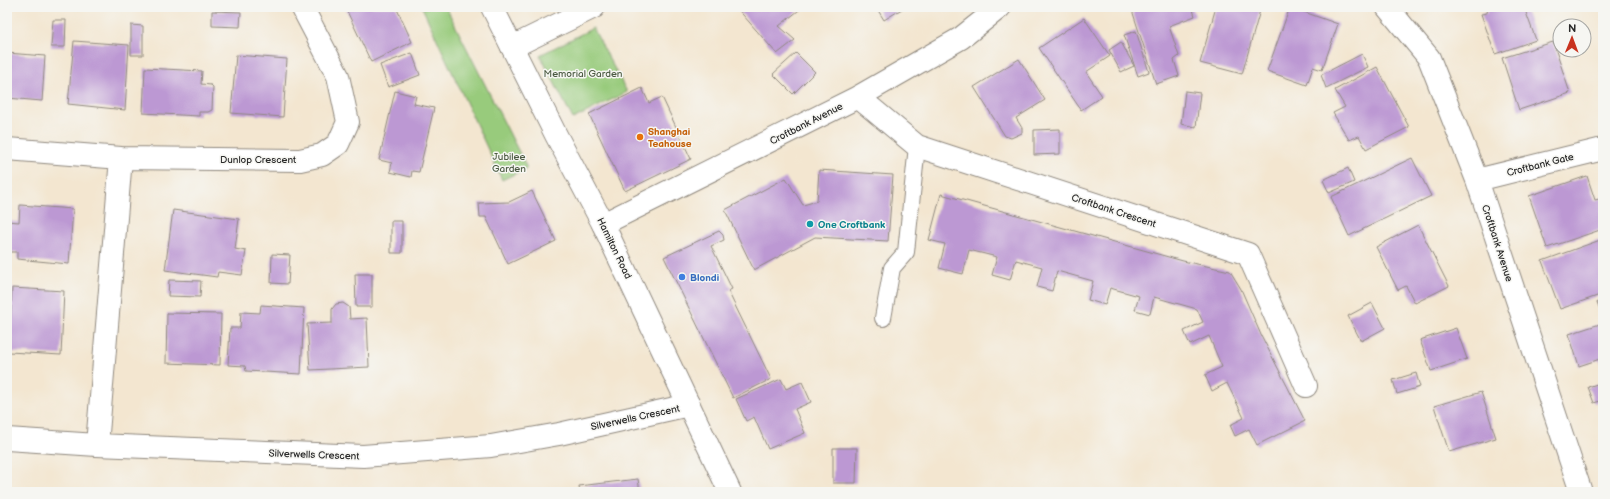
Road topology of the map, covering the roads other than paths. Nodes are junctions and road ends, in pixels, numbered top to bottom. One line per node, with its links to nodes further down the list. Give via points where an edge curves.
1 (302, 7): 11 (street, Dunlop Crescent, via 338,76 348,122 338,144 322,154 300,160)
2 (492, 7): 6 (street, Hamilton Road)
3 (594, 7): 6 (street)
4 (1000, 7): 7 (street, Croftbank Avenue, via 961,38)
5 (1387, 7): 12 (street, Croftbank Avenue, via 1429,58)
6 (512, 47): 13 (street, Hamilton Road)
7 (858, 97): 8 (street, Croftbank Crescent); 13 (street, Croftbank Avenue)
8 (917, 146): 14 (lane, via 906,252 892,268); 15 (street, Croftbank Crescent, via 1248,254)
9 (7, 149): 11 (street, Dunlop Crescent)
10 (1603, 149): 12 (street, Croftbank Gate)
11 (121, 158): 18 (street)
12 (1477, 180): 20 (street, Croftbank Avenue)
13 (603, 224): 16 (street, Hamilton Road)
14 (883, 318)
15 (1306, 386)
16 (689, 406): 18 (street, Silverwells Crescent, via 491,446 363,456); 19 (street, Hamilton Road)
17 (7, 439): 18 (street, Silverwells Crescent)
18 (97, 445)
19 (730, 492)
20 (1581, 492)

